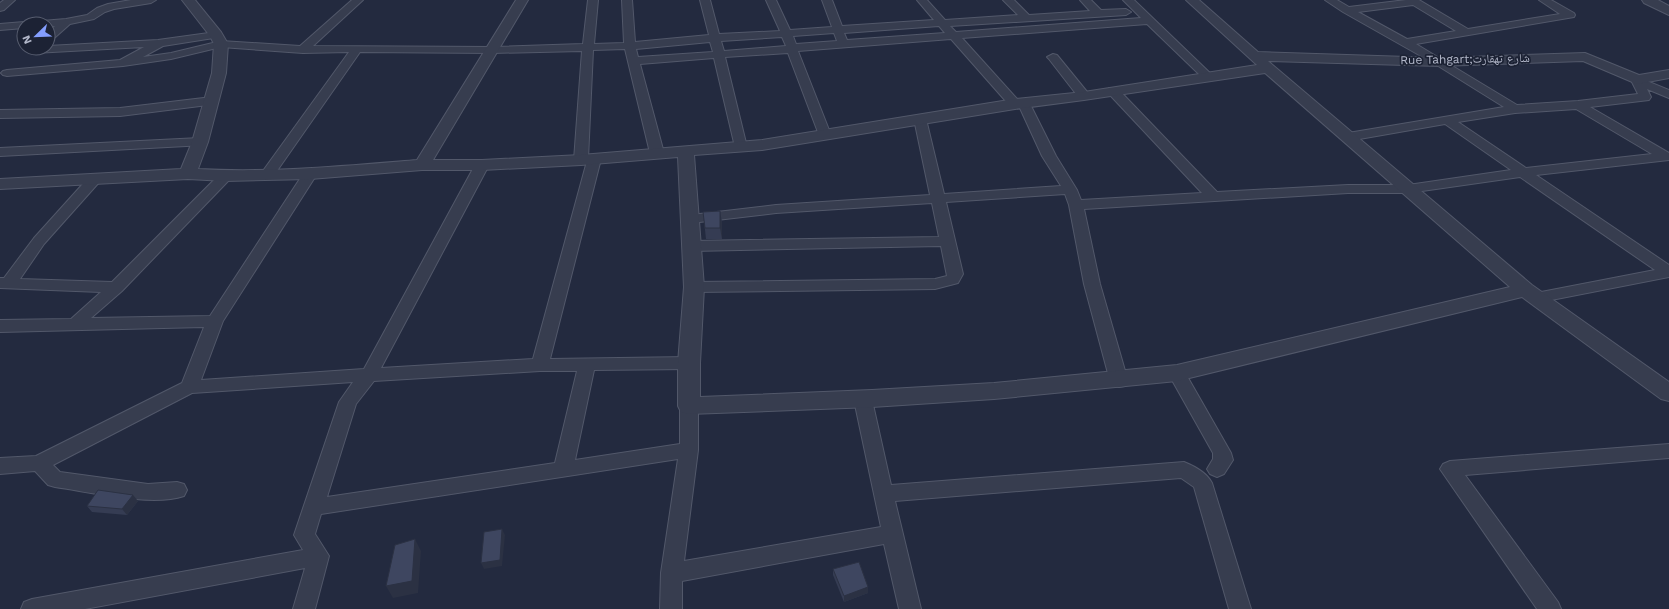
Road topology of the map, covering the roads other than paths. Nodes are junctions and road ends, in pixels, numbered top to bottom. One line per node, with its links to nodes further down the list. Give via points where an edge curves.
1 (10, 0): 19 (street)
2 (151, 0): 26 (street, via 112,6 90,16)
3 (188, 0): 37 (street)
4 (358, 0): 46 (street)
5 (522, 0): 47 (street)
6 (593, 0): 43 (street)
7 (627, 0): 41 (street)
8 (705, 0): 36 (street)
9 (772, 0): 33 (street)
10 (827, 0): 31 (street)
11 (922, 0): 28 (street)
12 (1008, 0): 24 (street)
13 (1085, 0): 23 (street)
14 (1128, 0): 21 (street)
15 (1192, 0): 50 (street)
16 (1330, 0): 20 (street)
17 (1544, 0): 34 (street, via 1570,15)
18 (1648, 0): 22 (street)
19 (0, 8)
20 (1347, 10): 34 (street, via 1415,2); 39 (street)
21 (1140, 11): 23 (street); 25 (street)
22 (1669, 11)
23 (1099, 14): 24 (street)
24 (1027, 19): 28 (street)
25 (1150, 21): 35 (street); 58 (street)
26 (66, 22): 27 (street); 32 (street)
27 (56, 23)
28 (942, 24): 31 (street); 35 (street)
29 (16, 26): 30 (street)
30 (0, 27)
31 (837, 30): 33 (street); 40 (street)
32 (56, 31)
33 (786, 33): 36 (street); 44 (street)
34 (1467, 33): 39 (street)
35 (954, 37): 40 (street); 64 (street)
36 (715, 38): 41 (street); 48 (street)
37 (219, 40): 38 (street); 46 (street); 54 (street, via 172,56); 63 (street, via 220,73)
38 (160, 43): 42 (street); 54 (street)
39 (1406, 43): 53 (street)
40 (843, 44): 44 (street)
41 (630, 46): 43 (street); 52 (street)
42 (56, 48)
43 (588, 48): 47 (street); 78 (street)
44 (792, 48): 48 (street); 70 (street)
45 (357, 49): 46 (street); 47 (street); 84 (street)
46 (303, 50)
47 (493, 50): 79 (street)
48 (718, 55): 52 (street); 73 (street)
49 (26, 56): 56 (street)
50 (1254, 56): 53 (street, Rue Tahgart;شارع تهقارت); 55 (street)
51 (1053, 57): 62 (street)
52 (634, 61): 76 (street)
53 (1439, 62): 59 (street, Rue Tahgart;شارع تهقارت, via 1585,57); 66 (street)
54 (123, 63): 56 (street)
55 (1268, 68): 58 (street); 71 (street)
56 (3, 73)
57 (1669, 74): 59 (street)
58 (1207, 76): 60 (street)
59 (1637, 80): 61 (street); 65 (street, via 1644,97)
60 (1113, 91): 62 (street); 90 (street)
61 (1669, 94)
62 (1084, 96): 64 (street)
63 (212, 101): 67 (street, via 120,112); 72 (street)
64 (1020, 103): 68 (street); 89 (street)
65 (1578, 105): 66 (street); 77 (street)
66 (1515, 109): 69 (street)
67 (0, 114)
68 (920, 119): 70 (street); 91 (street)
69 (1448, 121): 71 (street); 81 (street)
70 (825, 135): 73 (street)
71 (1348, 137): 88 (street)
72 (200, 142): 74 (street); 82 (street)
73 (741, 147): 75 (street)
74 (0, 152)
75 (686, 152): 76 (street); 93 (street)
76 (657, 153): 78 (street)
77 (1666, 155): 81 (street)
78 (587, 160): 80 (street); 104 (street)
79 (422, 165): 80 (street); 83 (street)
80 (482, 165): 107 (street)
81 (1525, 172): 88 (street); 99 (street, via 1669,272)
82 (188, 174): 85 (street); 86 (street)
83 (310, 174): 84 (street); 100 (street)
84 (268, 175): 85 (street)
85 (226, 176): 97 (street)
86 (95, 179): 87 (street); 96 (street)
87 (0, 184)
88 (1408, 189): 90 (street, via 1348,189); 99 (street)
89 (1070, 190): 91 (street); 92 (street)
90 (1213, 196): 92 (street)
91 (937, 199): 93 (street, via 776,209); 94 (street)
92 (1076, 205): 108 (street, via 1092,284)
93 (691, 219): 95 (street)
94 (948, 241): 95 (street); 98 (street, via 955,274 953,279 935,284)
95 (692, 246): 98 (street)
96 (4, 282): 97 (street)
97 (116, 287): 101 (street)
98 (694, 287): 103 (street)
99 (1530, 294): 106 (street); 110 (street)
100 (215, 321): 101 (street); 109 (street)
101 (74, 325): 102 (street)
102 (0, 326)
103 (689, 363): 105 (street); 112 (street)
104 (540, 365): 105 (street); 107 (street)
105 (587, 365): 117 (street)
106 (1177, 373): 108 (street); 118 (street, via 1222,453 1223,460)
107 (370, 375): 109 (street); 121 (street, via 348,402)
108 (1119, 381): 111 (street)
109 (189, 387): 115 (street)
110 (1669, 393)
111 (863, 400): 112 (street); 120 (street)
112 (689, 406): 113 (street)
113 (689, 450): 117 (street); 124 (street)
114 (1669, 451): 130 (street, via 1450,469)
115 (39, 463): 116 (street); 119 (street, via 55,479 148,492)
116 (0, 466)
117 (563, 469): 121 (street)
118 (1217, 469)
119 (177, 490)
120 (883, 494): 122 (street); 129 (street, via 1184,470 1202,483)
121 (313, 507): 123 (street, via 304,535)
122 (893, 534): 124 (street); 128 (street)
123 (319, 556): 125 (street); 126 (street)
124 (672, 573): 127 (street)
125 (32, 609)
126 (304, 609)
127 (671, 609)
128 (910, 609)
129 (1240, 609)
130 (1550, 609)

